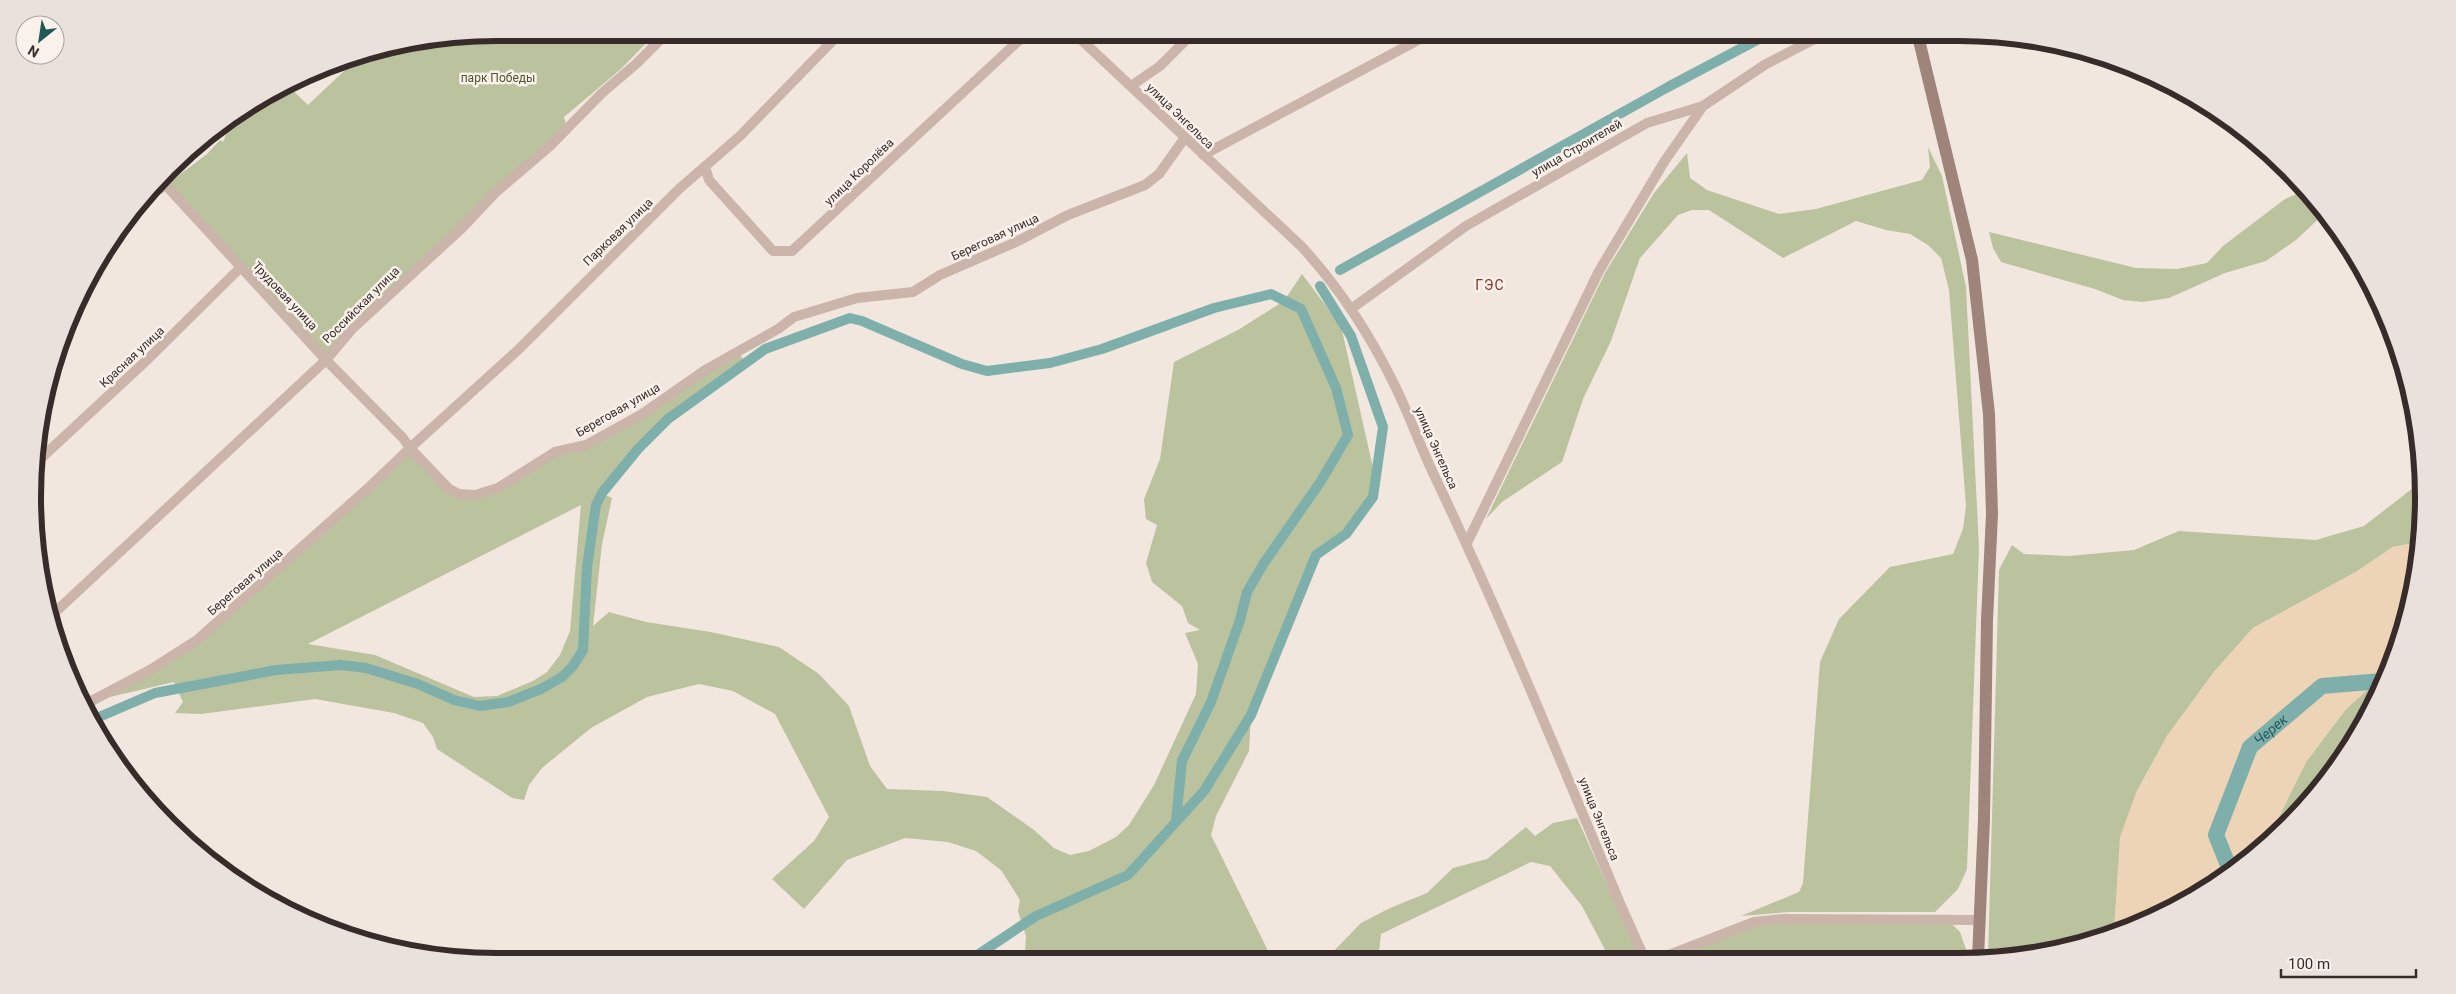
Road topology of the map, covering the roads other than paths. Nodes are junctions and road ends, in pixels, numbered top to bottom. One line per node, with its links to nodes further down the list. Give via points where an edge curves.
1 (659, 41): 19 (street, Российская улица, via 550,146 495,193 462,230 352,329)
2 (832, 41): 13 (street, Парковая улица)
3 (1018, 41): 15 (street, улица Королёва, via 792,251 773,251)
4 (1083, 41): 9 (street, улица Энгельса)
5 (1185, 41): 9 (street, via 1160,66)
6 (1416, 41): 12 (street)
7 (1811, 41): 10 (street, улица Строителей, via 1766,64)
8 (1919, 41): 25 (street, via 1972,260 1990,414 1992,514)
9 (1131, 86): 11 (street, улица Энгельса)
10 (1703, 106): 18 (street, улица Строителей, via 1647,123 1466,226); 22 (street, via 1664,162 1599,271)
11 (1184, 139): 12 (street, улица Энгельса); 20 (street, Береговая улица, via 1159,174 1145,185 1068,215 940,275 913,292 857,298 794,317 705,370 642,414 586,445 555,452 498,488 475,495 459,494 449,489)
12 (1203, 155): 18 (street, улица Энгельса, via 1306,252)
13 (706, 167): 14 (street, Парковая улица); 15 (street)
14 (692, 178): 15 (street); 20 (street, Парковая улица, via 518,350)
15 (709, 180)
16 (166, 184): 17 (street, Трудовая улица)
17 (240, 267): 19 (street, Трудовая улица); 21 (street, Красная улица, via 148,359)
18 (1351, 310): 22 (street, улица Энгельса, via 1394,383)
19 (326, 360): 20 (street, Трудовая улица); 23 (street, Российская улица)
20 (410, 448): 24 (street, Береговая улица, via 197,640)
21 (43, 456)
22 (1467, 543): 27 (street, улица Энгельса)
23 (56, 611)
24 (90, 702)
25 (1979, 920): 26 (street); 28 (street, via 1754,922)
26 (1978, 952)
27 (1642, 953)
28 (1673, 953)

